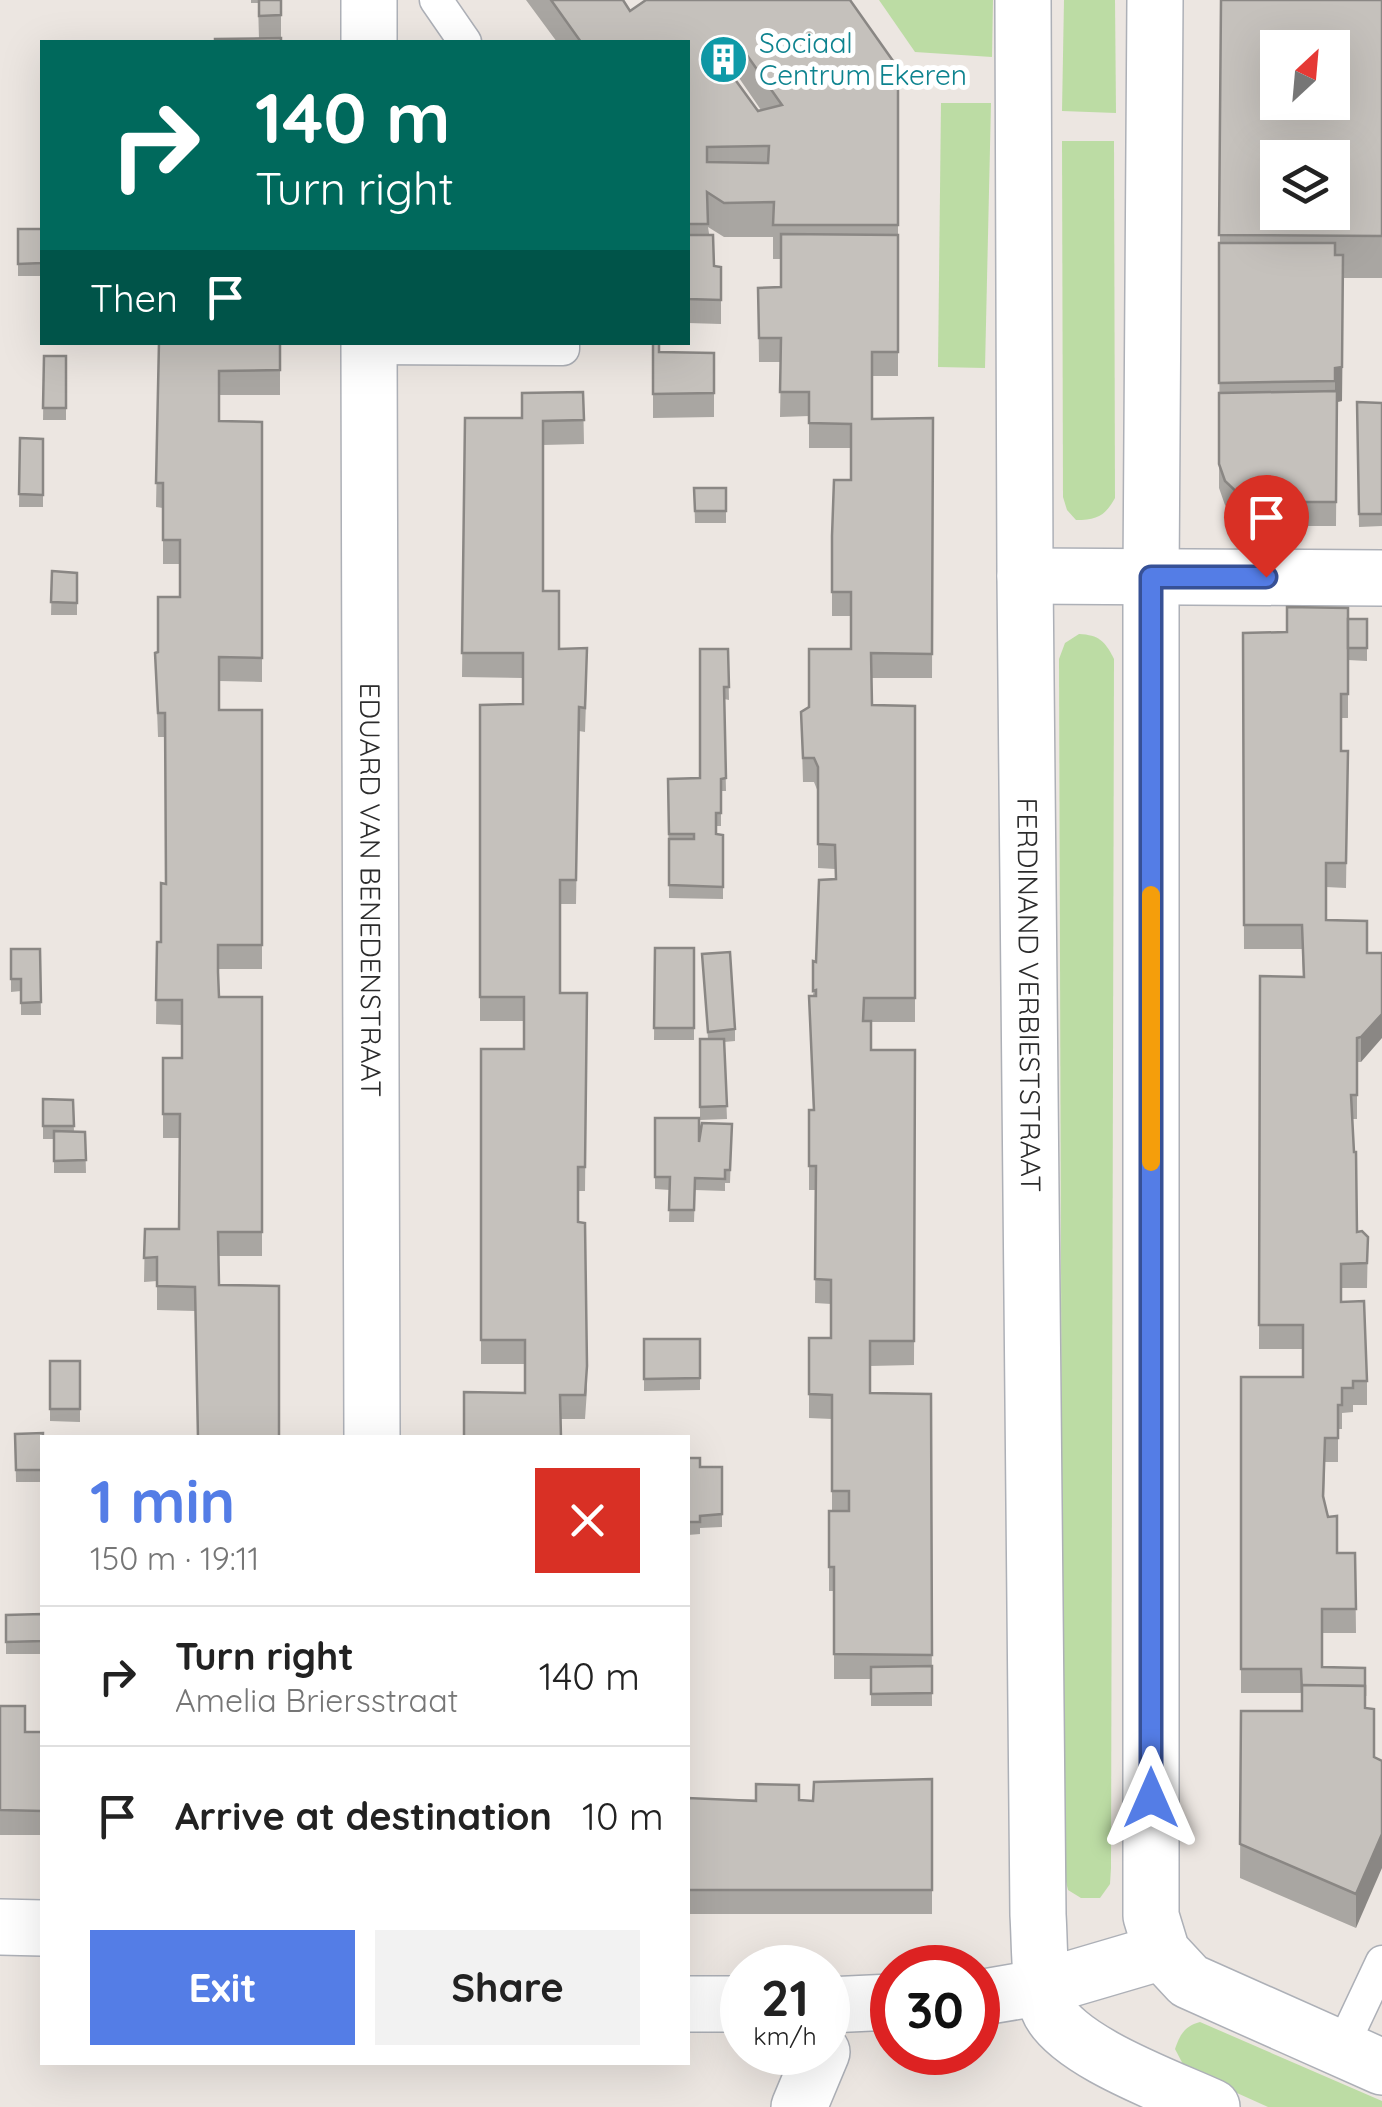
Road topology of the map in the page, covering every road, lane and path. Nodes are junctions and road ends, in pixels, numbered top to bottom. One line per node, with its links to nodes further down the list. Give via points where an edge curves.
1 (369, 0): 5 (street)
2 (436, 0): 6 (lane)
3 (1023, 0): 9 (street, FERDINAND VERBIESTSTRAAT)
4 (1155, 0): 10 (street)
5 (369, 40)
6 (464, 40)
7 (369, 345): 8 (lane); 12 (street, EDUARD VAN BENEDENSTRAAT)
8 (563, 345)
9 (1025, 576): 10 (street); 17 (street, FERDINAND VERBIESTSTRAAT)
10 (1151, 577): 11 (street); 15 (street, via 1151,1916)
11 (1382, 578)
12 (372, 1435)
13 (0, 1928): 14 (street)
14 (40, 1928)
15 (1162, 1952): 17 (street); 21 (street, via 1189,1981)
16 (1382, 1962): 21 (lane)
17 (1043, 1988): 18 (street); 24 (street, FERDINAND VERBIESTSTRAAT, via 1049,2012 1074,2040)
18 (1000, 1995)
19 (690, 2004): 20 (street)
20 (720, 2004)
21 (1361, 2058)
22 (810, 2075): 23 (street)
23 (799, 2107)
24 (1212, 2107)

